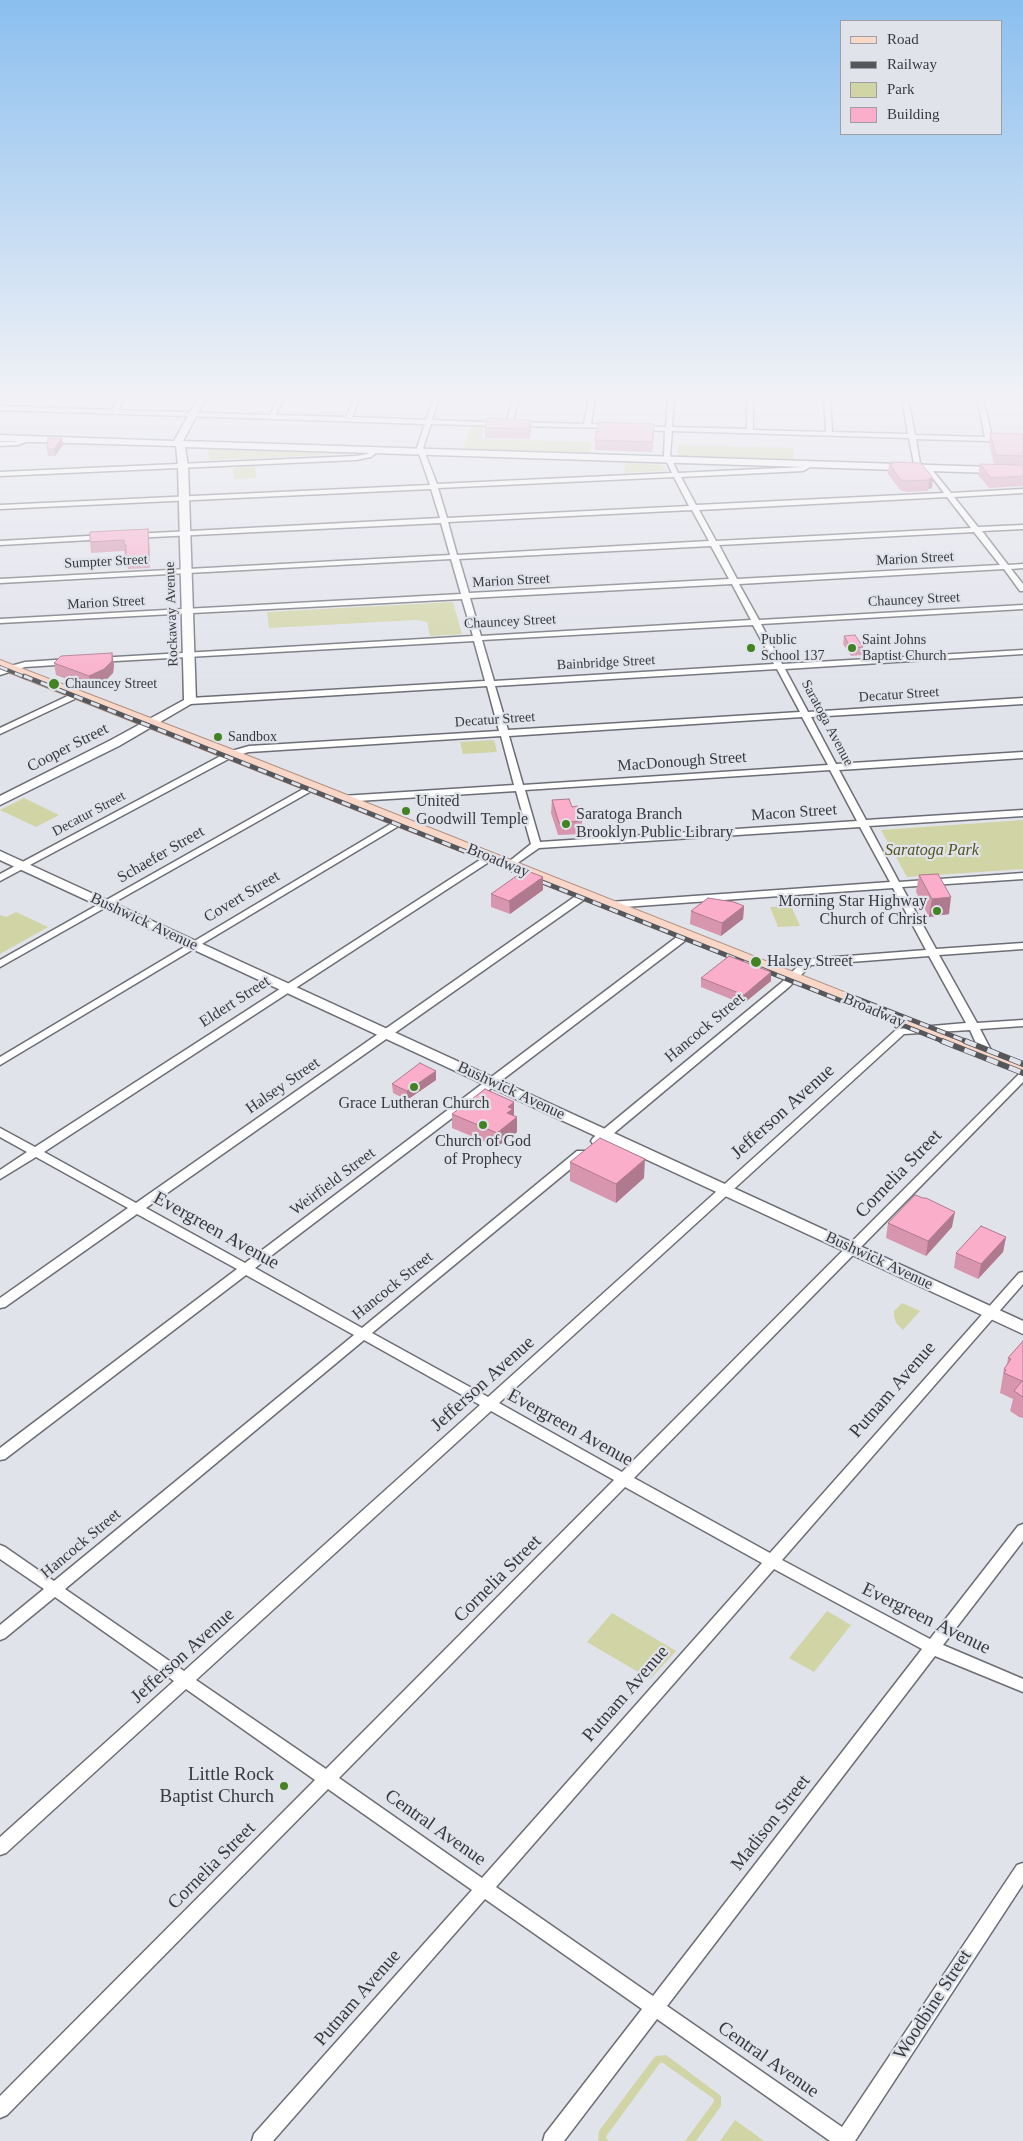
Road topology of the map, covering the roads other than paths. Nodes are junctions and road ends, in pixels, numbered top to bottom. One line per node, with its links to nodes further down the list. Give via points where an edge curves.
1 (184, 498): 6 (street); 11 (main road, Rockaway Avenue)
2 (437, 498): 8 (street)
3 (690, 498): 7 (street, Saratoga Avenue)
4 (887, 498): 7 (street)
5 (951, 498): 10 (street)
6 (0, 507)
7 (695, 507): 8 (street); 15 (street, Saratoga Avenue)
8 (443, 520): 11 (street); 16 (street)
9 (1023, 527): 10 (street, Sumpter Street)
10 (976, 529): 15 (street, Sumpter Street); 18 (street)
11 (185, 533): 12 (street); 19 (main road, Rockaway Avenue)
12 (128, 536)
13 (109, 537): 14 (street)
14 (0, 543)
15 (714, 543): 16 (street, Sumpter Street); 21 (street, Saratoga Avenue)
16 (453, 557): 19 (street, Sumpter Street); 23 (street)
17 (1023, 566): 18 (street, Marion Street)
18 (1006, 567): 21 (street, Marion Street); 22 (street)
19 (186, 571): 20 (street, Sumpter Street); 25 (main road, Rockaway Avenue)
20 (0, 581)
21 (734, 581): 23 (street, Marion Street); 27 (street, Saratoga Avenue)
22 (1023, 589)
23 (465, 596): 25 (street, Marion Street); 28 (street)
24 (1023, 607): 27 (street, Chauncey Street)
25 (187, 611): 26 (street, Marion Street); 30 (main road, Rockaway Avenue)
26 (0, 621)
27 (756, 622): 28 (street, Chauncey Street); 31 (street, Saratoga Avenue)
28 (476, 638): 30 (street, Chauncey Street); 33 (street)
29 (1023, 652): 31 (street, Bainbridge Street)
30 (189, 654): 32 (street, Chauncey Street); 36 (main road, Rockaway Avenue)
31 (780, 667): 33 (street, Bainbridge Street); 37 (street, Saratoga Avenue)
32 (3, 668): 34 (main road, Broadway)
33 (489, 684): 36 (street, Bainbridge Street); 40 (street)
34 (76, 695): 38 (main road, Broadway); 39 (street)
35 (1023, 701): 37 (street, Decatur Street)
36 (190, 702): 38 (main road)
37 (806, 715): 40 (street, Decatur Street); 43 (street, Saratoga Avenue)
38 (151, 724): 41 (main road, Broadway); 47 (main road, Cooper Street)
39 (0, 731)
40 (503, 733): 41 (street, Decatur Street, via 249,749); 45 (street)
41 (231, 754): 44 (main road, Broadway); 54 (street, Decatur Street)
42 (1023, 755): 43 (street, MacDonough Street)
43 (833, 767): 45 (street, MacDonough Street); 50 (street, Saratoga Avenue)
44 (312, 787): 46 (main road, Broadway); 60 (street, Schaefer Street)
45 (518, 787): 46 (street, MacDonough Street); 51 (street)
46 (342, 799): 49 (main road, Broadway)
47 (0, 801)
48 (1023, 813): 50 (street, Macon Street)
49 (399, 822): 53 (main road, Broadway); 63 (street, Covert Street)
50 (863, 824): 51 (street, Macon Street); 58 (street, Saratoga Avenue)
51 (536, 845): 55 (street)
52 (0, 855): 54 (main road, Bushwick Avenue)
53 (488, 858): 55 (main road, Broadway); 70 (street, Eldert Street)
54 (22, 866): 57 (street, Decatur Street); 60 (main road, Bushwick Avenue)
55 (509, 866): 59 (main road, Broadway)
56 (1023, 876): 58 (street)
57 (0, 878)
58 (897, 886): 61 (street); 65 (street, Saratoga Avenue)
59 (584, 895): 61 (main road, Broadway); 74 (street, Halsey Street)
60 (106, 904): 63 (main road, Bushwick Avenue); 67 (street, Schaefer Street)
61 (610, 905): 62 (main road, Broadway)
62 (686, 935): 68 (main road, Broadway); 79 (street, Weirfield Street)
63 (194, 945): 70 (main road, Bushwick Avenue); 76 (street, Covert Street)
64 (1023, 946): 65 (street)
65 (932, 953): 66 (street); 72 (street, Saratoga Avenue)
66 (807, 962): 68 (street); 69 (street, Hancock Street)
67 (0, 964)
68 (761, 965): 69 (main road, Broadway)
69 (792, 977): 73 (main road, Broadway); 81 (street, Hancock Street)
70 (288, 988): 74 (main road, Bushwick Avenue); 82 (street, Eldert Street)
71 (1023, 1024): 72 (street, Jefferson Avenue)
72 (974, 1027): 73 (street, Jefferson Avenue); 75 (street, Saratoga Avenue)
73 (919, 1029): 75 (main road, Broadway); 84 (street, Jefferson Avenue, via 902,1030)
74 (387, 1034): 79 (main road, Bushwick Avenue); 85 (street, Halsey Street)
75 (987, 1054): 77 (main road, Broadway)
76 (0, 1062)
77 (1023, 1069)
78 (1023, 1076): 86 (street, Cornelia Street)
79 (492, 1082): 81 (main road, Bushwick Avenue); 87 (street, Weirfield Street)
80 (0, 1132): 82 (street, Evergreen Avenue)
81 (605, 1134): 84 (main road, Bushwick Avenue); 92 (street, Hancock Street)
82 (35, 1152): 83 (street, Eldert Street); 85 (street, Evergreen Avenue)
83 (0, 1174)
84 (725, 1190): 86 (main road, Bushwick Avenue); 93 (street, Jefferson Avenue)
85 (137, 1208): 87 (street, Evergreen Avenue); 89 (street, Halsey Street)
86 (853, 1249): 90 (main road, Bushwick Avenue); 95 (street, Cornelia Street)
87 (246, 1269): 92 (street, Evergreen Avenue); 94 (street, Weirfield Street)
88 (1023, 1276): 90 (street, Putnam Avenue)
89 (0, 1304)
90 (990, 1312): 91 (main road, Bushwick Avenue); 98 (street, Putnam Avenue)
91 (1023, 1328)
92 (363, 1334): 93 (street, Evergreen Avenue); 99 (street, Hancock Street)
93 (489, 1404): 95 (street, Evergreen Avenue); 102 (street, Jefferson Avenue)
94 (0, 1455)
95 (624, 1479): 98 (street, Evergreen Avenue); 104 (street, Cornelia Street)
96 (1023, 1530): 101 (street, Madison Street)
97 (0, 1551): 99 (street, Central Avenue)
98 (771, 1561): 101 (street, Evergreen Avenue); 107 (street, Putnam Avenue)
99 (54, 1589): 100 (street, Hancock Street); 102 (street, Central Avenue)
100 (0, 1634)
101 (933, 1648): 103 (street, Evergreen Avenue); 108 (street, Madison Street)
102 (185, 1680): 104 (street, Central Avenue); 105 (street, Jefferson Avenue)
103 (1023, 1686)
104 (327, 1779): 107 (street, Central Avenue); 109 (street, Cornelia Street)
105 (0, 1848)
106 (1023, 1870): 112 (street, Woodbine Street)
107 (483, 1888): 108 (street, Central Avenue); 110 (street, Putnam Avenue)
108 (655, 2008): 111 (street, Madison Street); 112 (street, Central Avenue)
109 (0, 2109)
110 (261, 2141)
111 (552, 2141)
112 (845, 2141)

